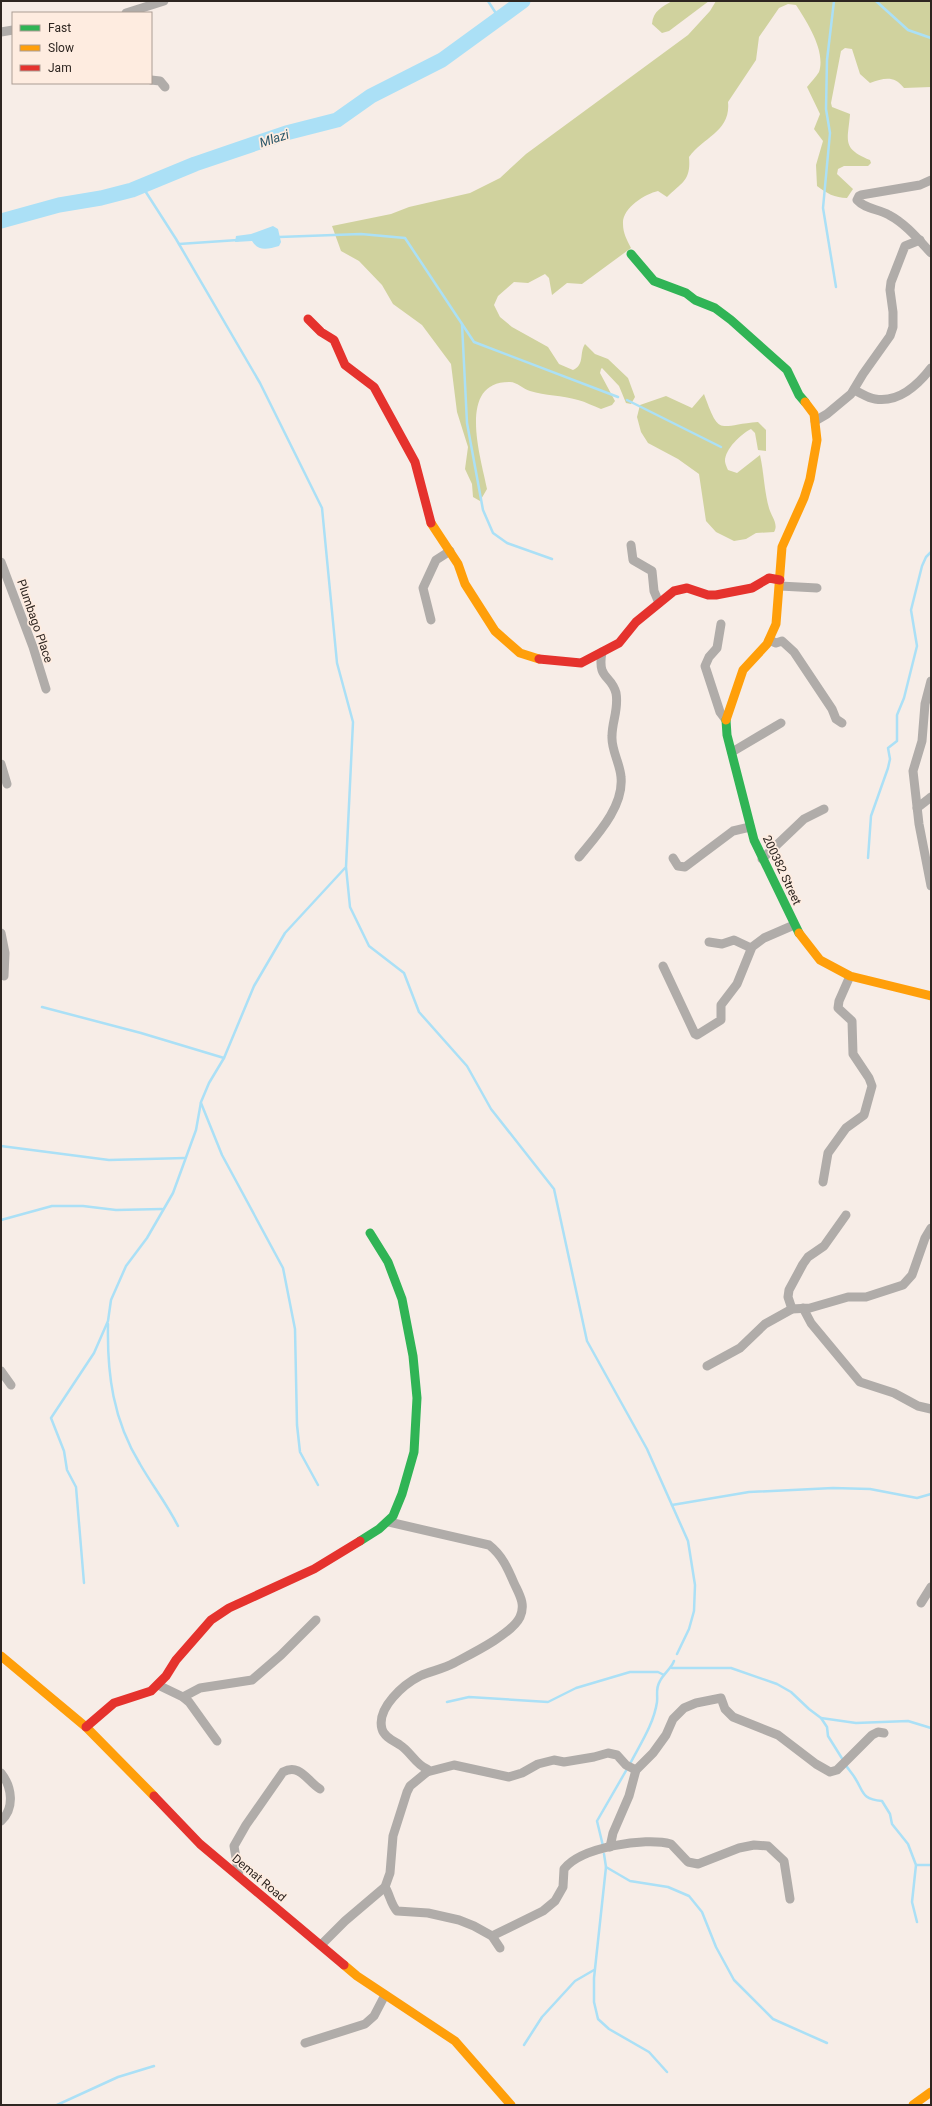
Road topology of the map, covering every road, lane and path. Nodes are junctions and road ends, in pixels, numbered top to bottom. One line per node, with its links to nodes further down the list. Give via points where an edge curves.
1 (164, 1): 2 (street)
2 (129, 12)
3 (12, 30): 4 (street)
4 (1, 32)
5 (152, 80): 6 (street, via 160,81)
6 (165, 87)
7 (931, 180): 8 (street, via 920,185 861,195 857,198 862,204 897,219)
8 (920, 240): 9 (street); 13 (street, via 905,246 891,282 893,327 890,336)
9 (931, 253)
10 (631, 254): 14 (street, via 650,278 715,308 787,370 798,395 814,414)
11 (308, 318): 16 (street, via 316,328 334,340 341,359 348,368 374,387 415,462 431,524)
12 (931, 368): 13 (street, via 913,386 892,399 873,399)
13 (854, 390): 14 (street)
14 (815, 421): 18 (street, via 815,461 804,498 782,547)
15 (632, 545): 20 (street, via 634,560 652,571 654,591)
16 (450, 551): 21 (street, via 436,560 423,588); 24 (street, via 466,584 492,626 520,653 536,660 581,663)
17 (1, 562): 26 (street, Plumbago Place)
18 (780, 583): 19 (street); 20 (street, via 769,578 752,588 712,595 693,589 681,589 674,591); 23 (street, via 776,624)
19 (817, 588)
20 (659, 603): 24 (street, via 636,622 619,643)
21 (431, 620)
22 (721, 624): 27 (street, via 717,648 705,666 720,712)
23 (769, 640): 27 (street, 200382 Street, via 743,670); 29 (street, via 776,643 782,641 794,652 832,709 836,720)
24 (602, 652): 37 (street, via 602,672 615,691 617,702 612,736 621,786 610,814)
25 (931, 681): 34 (street, via 925,704 922,741 913,771)
26 (46, 689)
27 (726, 720): 30 (street, 200382 Street)
28 (781, 723): 30 (street)
29 (842, 723)
30 (732, 752): 36 (street, 200382 Street)
31 (1, 764): 32 (street)
32 (8, 784)
33 (931, 797): 34 (street)
34 (917, 808): 40 (street)
35 (824, 809): 39 (street, via 804,819)
36 (750, 827): 38 (street, via 732,831 685,866 678,866); 39 (street, 200382 Street)
37 (579, 857)
38 (673, 858)
39 (762, 859): 41 (street, 200382 Street)
40 (931, 886)
41 (794, 925): 44 (street, via 764,938); 47 (street, 200382 Street, via 820,960)
42 (1, 933): 46 (street, via 5,953)
43 (709, 942): 44 (street, via 722,944 734,940)
44 (751, 948): 45 (street, via 737,984 721,1005 721,1020 698,1035 695,1034)
45 (663, 966)
46 (4, 976)
47 (850, 976): 48 (street, 200382 Street); 49 (street, via 838,1008 852,1021 854,1054 872,1086 864,1115 846,1128 828,1153)
48 (931, 996)
49 (823, 1182)
50 (846, 1215): 54 (street, via 824,1246 808,1257 803,1264 789,1290 788,1297)
51 (931, 1228): 53 (street, via 912,1275 903,1285 866,1296 844,1298)
52 (370, 1233): 59 (street, via 388,1262 402,1298 413,1356 417,1398 414,1452 396,1511)
53 (803, 1308): 54 (street); 58 (street, via 811,1323 860,1382)
54 (792, 1309): 55 (street, via 765,1324 740,1348)
55 (707, 1366)
56 (1, 1371): 57 (street)
57 (11, 1385)
58 (931, 1409)
59 (389, 1522): 64 (street, via 314,1569 228,1608 211,1620); 70 (street, via 489,1545 507,1568 523,1604 520,1618 508,1630 452,1664 419,1676 393,1697 385,1709 382,1729 385,1735 405,1748)
60 (931, 1587): 61 (street)
61 (921, 1603)
62 (316, 1620): 65 (street, via 252,1680 200,1688)
63 (1, 1656): 66 (street, Demat Road)
64 (158, 1685): 65 (street); 66 (street, via 143,1695 114,1703)
65 (183, 1697): 68 (street)
66 (86, 1727): 75 (street, Demat Road, via 189,1833)
67 (884, 1733): 69 (street, via 872,1735 837,1770 825,1770 778,1736 733,1717 725,1710 722,1698 716,1698 684,1708 673,1719 666,1735 653,1753)
68 (217, 1741)
69 (636, 1770): 70 (street, via 626,1765 617,1755 608,1753 564,1762 554,1760 509,1777 459,1765 447,1765); 74 (street)
70 (427, 1772): 76 (street, via 410,1786 393,1836 390,1873)
71 (1, 1774): 73 (street, via 7,1781 10,1800 7,1815)
72 (320, 1788): 75 (street, via 298,1770 288,1769 283,1772 234,1846)
73 (1, 1821)
74 (610, 1847): 77 (street, via 641,1842 666,1843 671,1844 688,1862 698,1864 739,1848 763,1844 784,1862); 78 (street, via 581,1857 566,1867 563,1873 563,1887 556,1901 543,1911)
75 (239, 1876): 79 (street, Demat Road)
76 (386, 1887): 78 (street, via 397,1911 428,1913 459,1920); 79 (street)
77 (790, 1898)
78 (492, 1936): 80 (street)
79 (320, 1945): 81 (street, Demat Road, via 357,1976)
80 (500, 1948)
81 (386, 1995): 82 (street, via 374,2016 365,2024); 84 (street, Demat Road, via 455,2041)
82 (305, 2043)
83 (931, 2092): 85 (street)
84 (511, 2105)
85 (913, 2105)

